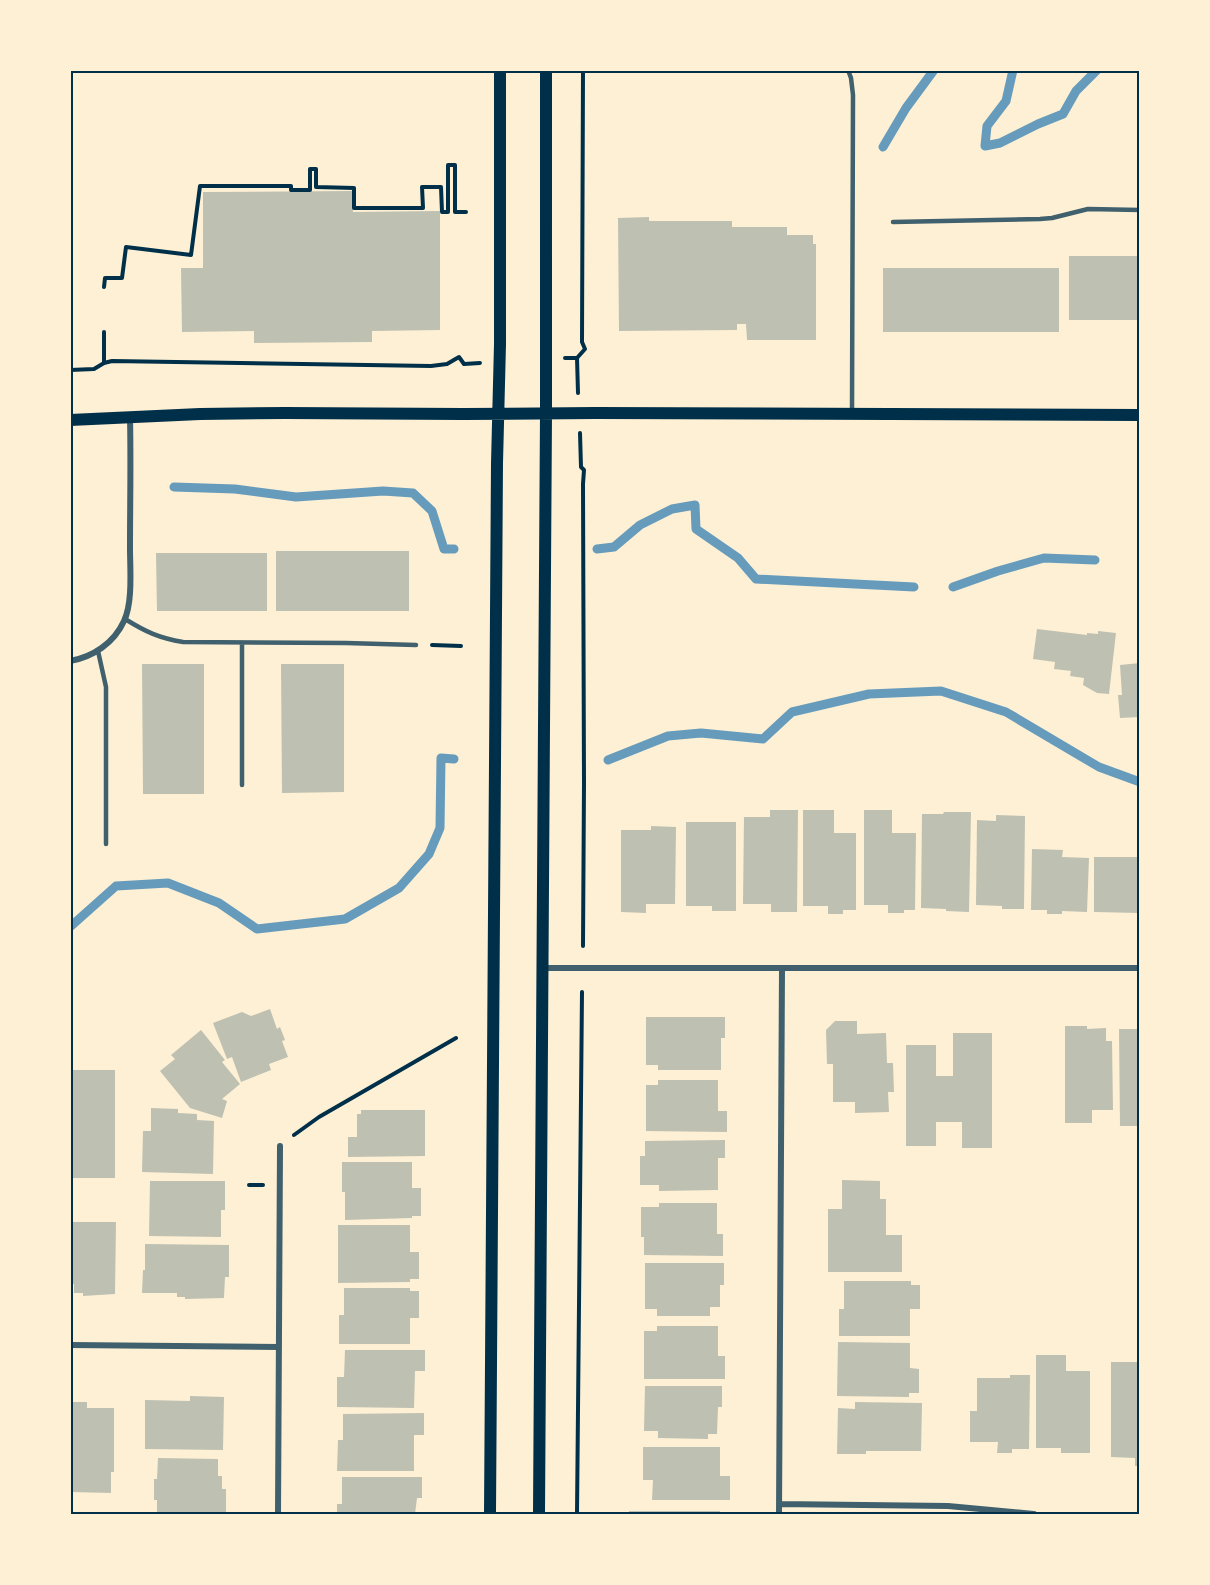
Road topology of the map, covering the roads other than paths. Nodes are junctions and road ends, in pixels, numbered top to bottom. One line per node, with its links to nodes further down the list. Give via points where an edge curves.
1 (500, 70): 6 (main road)
2 (546, 70): 7 (main road)
3 (848, 70): 8 (lane, via 853,95)
4 (1140, 210): 5 (lane, via 1088,209 1040,219)
5 (893, 222)
6 (498, 414): 7 (main road); 10 (main road); 27 (main road)
7 (546, 414): 8 (main road); 19 (main road)
8 (852, 414): 9 (main road)
9 (1140, 415)
10 (130, 417): 11 (main road); 12 (street, via 130,583)
11 (70, 420)
12 (125, 619): 13 (lane, via 161,638); 15 (street, via 118,632)
13 (242, 643): 14 (lane); 17 (lane)
14 (417, 645)
15 (98, 651): 16 (street); 18 (lane, via 106,687)
16 (70, 662)
17 (242, 786)
18 (106, 844)
19 (542, 968): 21 (street); 28 (main road)
20 (1140, 968): 21 (street)
21 (782, 969): 25 (street)
22 (280, 1146): 24 (street)
23 (70, 1345): 24 (street)
24 (279, 1347): 26 (street)
25 (779, 1504): 29 (street); 30 (street, via 948,1506)
26 (278, 1515)
27 (490, 1515)
28 (539, 1515)
29 (779, 1515)
30 (1034, 1515)

